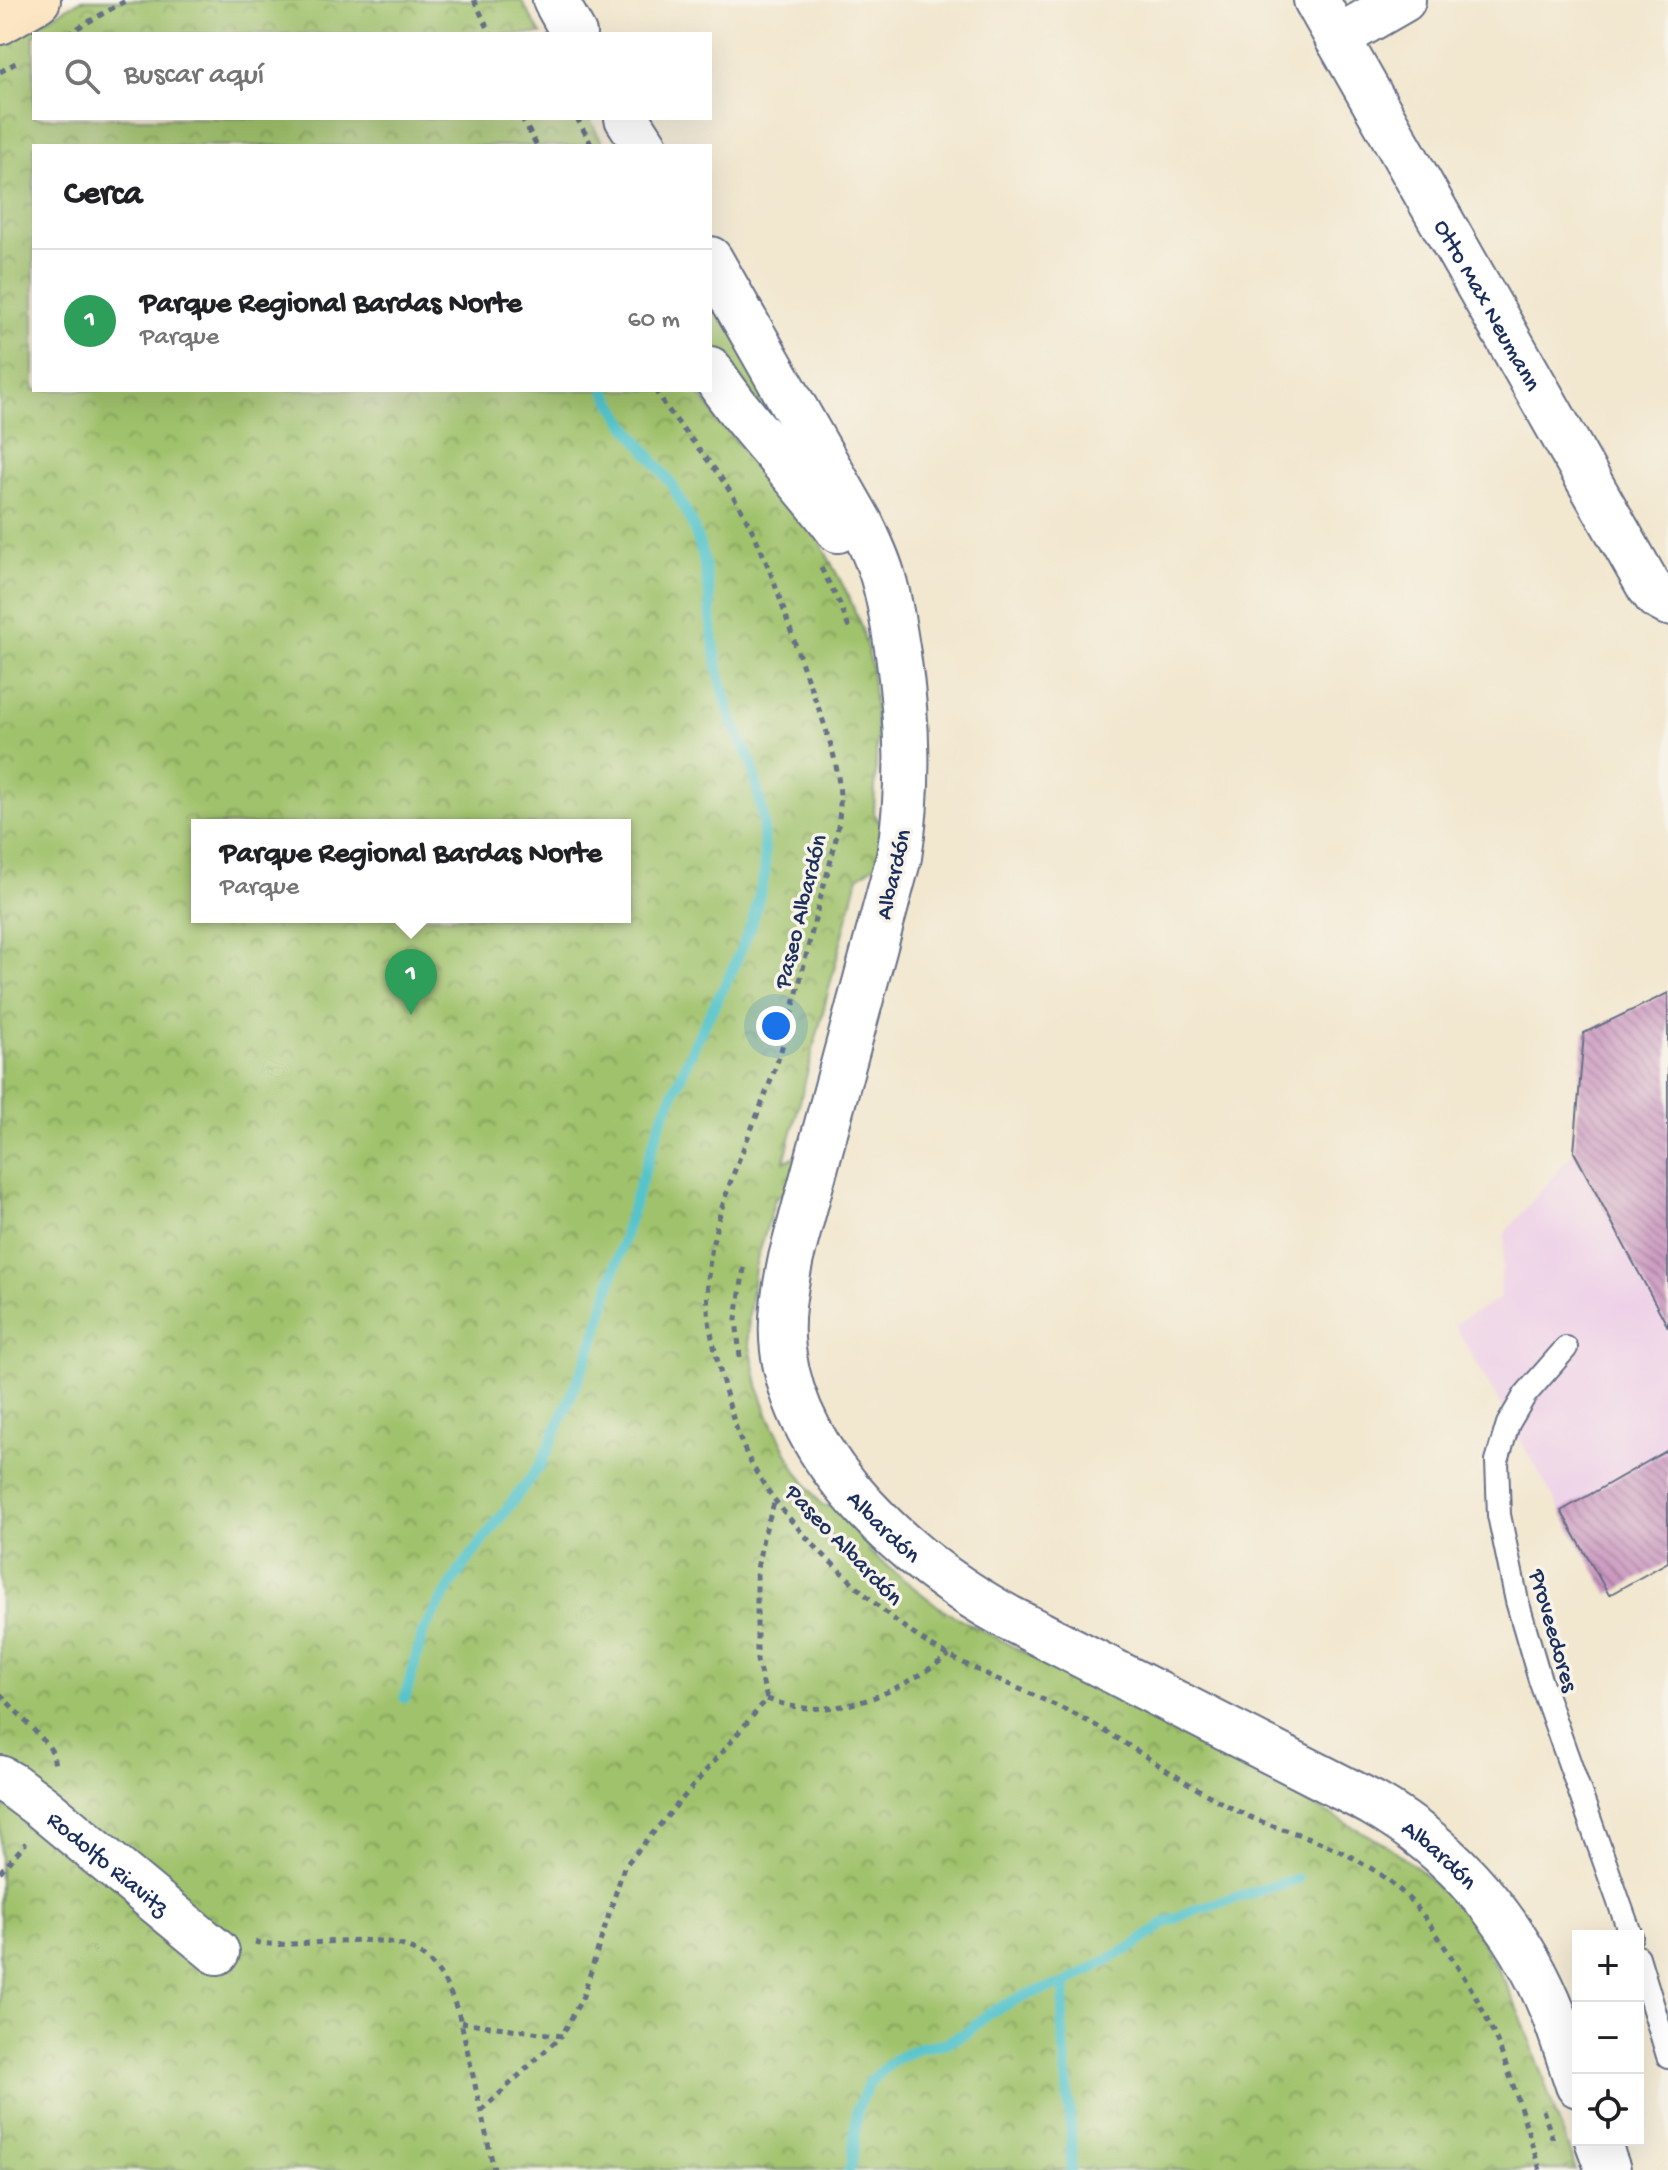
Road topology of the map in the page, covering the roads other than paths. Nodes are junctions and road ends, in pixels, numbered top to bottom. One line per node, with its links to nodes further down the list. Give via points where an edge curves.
1 (38, 0): 5 (main road)
2 (555, 0): 6 (street)
3 (1316, 0): 7 (street, Otto Max Neumann)
4 (1403, 0): 7 (street)
5 (0, 22)
6 (573, 32)
7 (1337, 38): 14 (street, Otto Max Neumann, via 1648,585)
8 (619, 120): 10 (street)
9 (628, 120): 11 (street)
10 (628, 144)
11 (644, 144)
12 (712, 263): 15 (street, Albardón, via 861,524 884,581)
13 (712, 372): 15 (street, Albardón, via 840,532 876,595)
14 (1668, 603)
15 (897, 651): 22 (street, Albardón, via 905,707 906,810 899,857 784,1295 783,1349 799,1407 820,1446 865,1506 900,1542 962,1590 1382,1809 1447,1857 1482,1894 1522,1951 1554,2016)
16 (1566, 1348): 18 (lane, Proveedores, via 1525,1395 1508,1424 1497,1461 1499,1515 1540,1680)
17 (0, 1778): 19 (street, Rodolfo Riavitz)
18 (1629, 1930)
19 (233, 1946)
20 (1644, 1977): 21 (lane)
21 (1668, 2056)
22 (1559, 2092)
23 (1579, 2146): 24 (street)
24 (1608, 2170)

